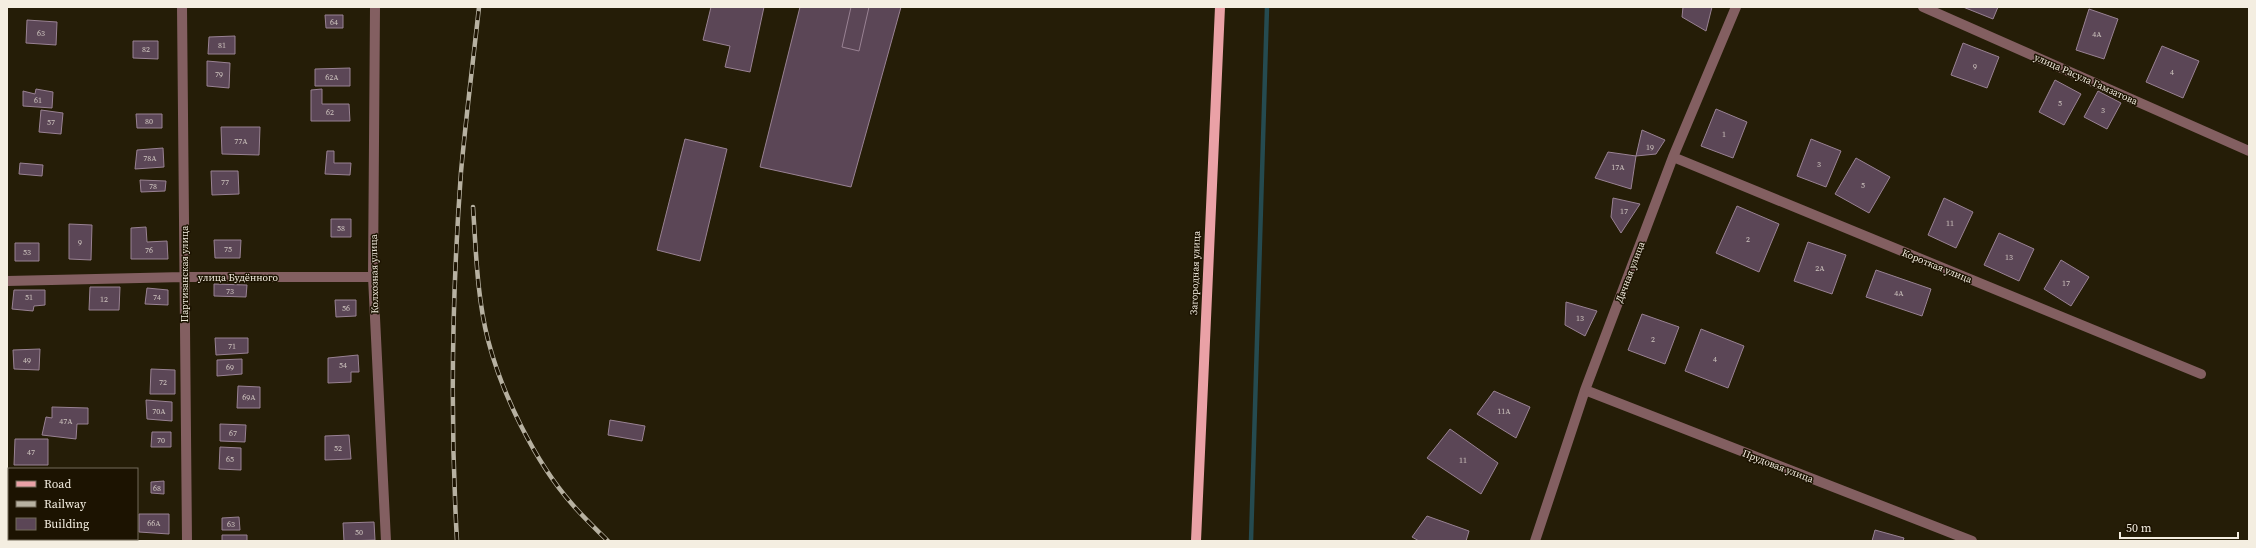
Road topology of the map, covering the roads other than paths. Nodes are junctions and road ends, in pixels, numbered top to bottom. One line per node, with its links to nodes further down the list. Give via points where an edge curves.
1 (182, 7): 8 (street, Партизанская улица)
2 (375, 7): 9 (street, Колхозная улица)
3 (1220, 7): 15 (main road, Загородная улица)
4 (1736, 7): 7 (street, Дачная улица)
5 (1923, 7): 6 (street, улица Расула Гамзатова)
6 (2249, 151)
7 (1673, 157): 11 (street, Короткая улица); 12 (street, Дачная улица)
8 (184, 277): 9 (street, улица Будённого); 10 (street, улица Будённого); 13 (street, Партизанская улица)
9 (373, 277): 14 (street, Колхозная улица)
10 (7, 281)
11 (2201, 374)
12 (1585, 390): 16 (street, Дачная улица); 17 (street, Прудовая улица)
13 (187, 541)
14 (386, 541)
15 (1196, 541)
16 (1535, 541)
17 (1972, 541)

